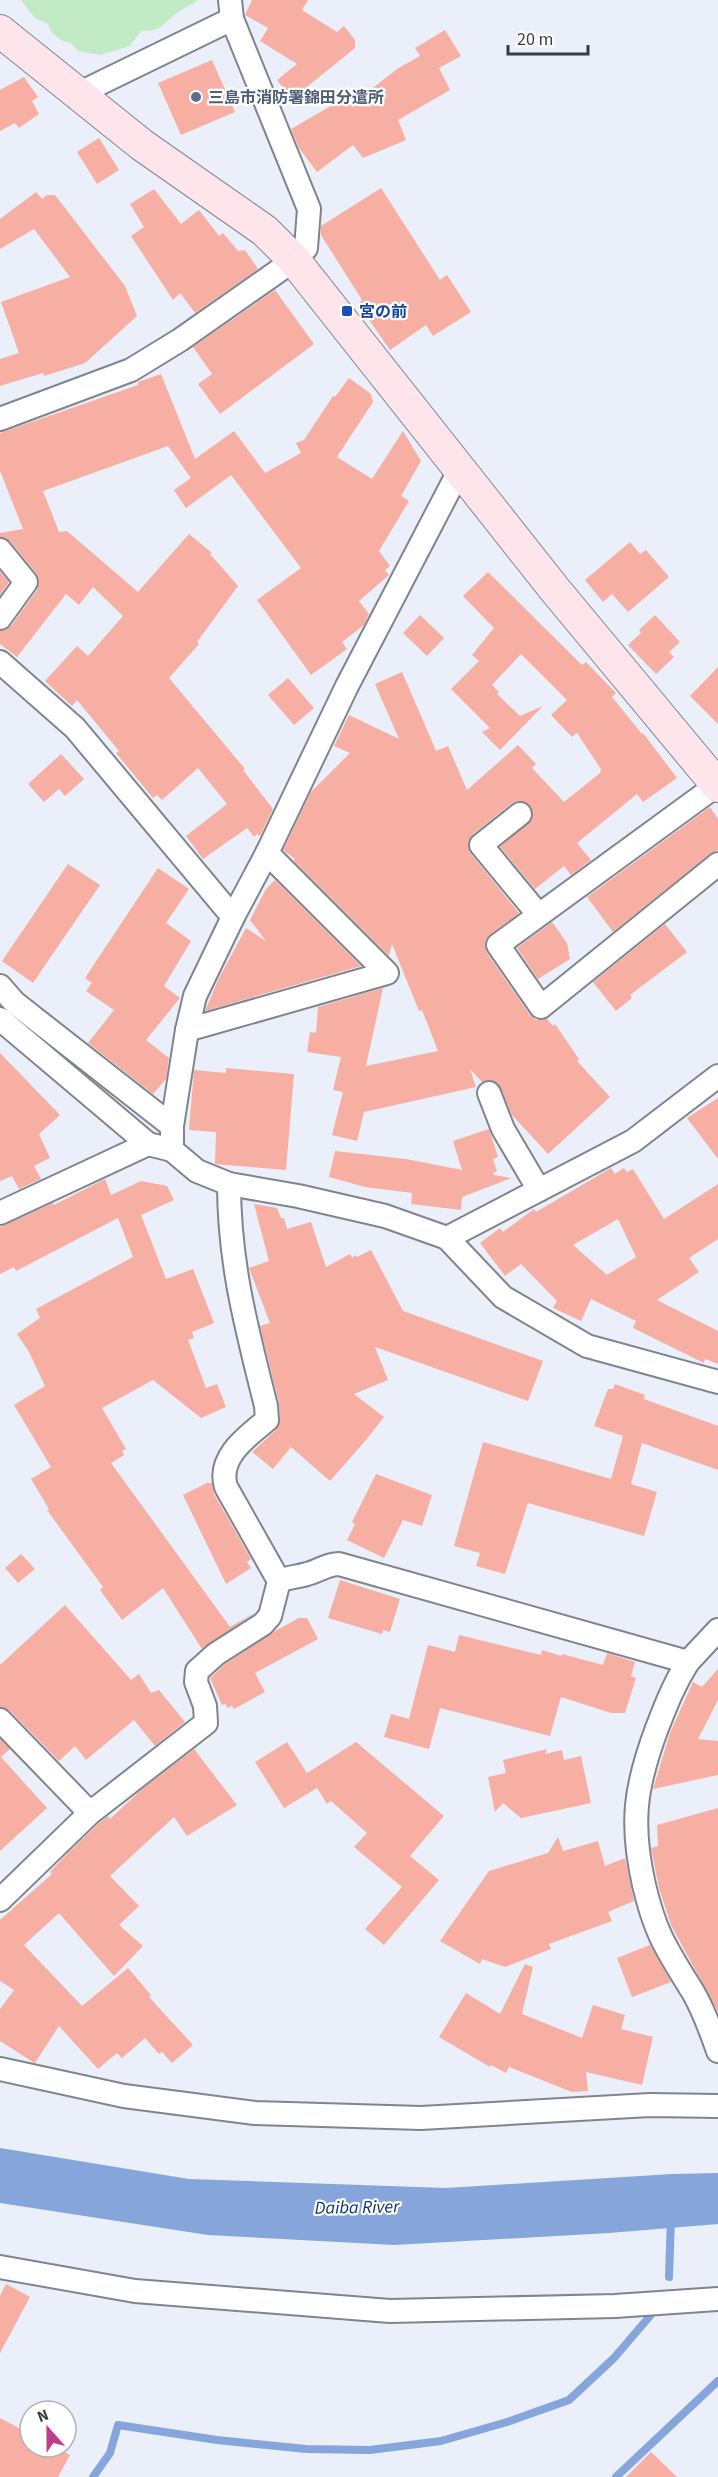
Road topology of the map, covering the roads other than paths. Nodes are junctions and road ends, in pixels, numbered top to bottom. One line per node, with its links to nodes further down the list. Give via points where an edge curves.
1 (231, 10): 3 (street); 4 (street, via 309,209 306,248)
2 (0, 31): 3 (street)
3 (78, 94): 4 (street, via 142,145 258,225)
4 (294, 260): 5 (street, via 131,370); 6 (street)
5 (0, 419)
6 (459, 471): 10 (street); 12 (street, via 352,676)
7 (0, 550): 8 (street, via 26,582)
8 (0, 618)
9 (0, 663): 15 (street, via 75,728)
10 (717, 785): 14 (street)
11 (520, 814): 14 (street, via 482,845)
12 (267, 854): 15 (street); 18 (street, via 387,973)
13 (718, 864): 14 (street, via 541,1007 498,945)
14 (537, 914)
15 (232, 917): 18 (street, via 195,996)
16 (0, 986): 21 (street)
17 (0, 1018): 22 (street)
18 (187, 1030): 21 (street)
19 (718, 1076): 25 (street, via 633,1141)
20 (489, 1093): 25 (street, via 503,1129)
21 (172, 1126): 23 (street)
22 (148, 1144): 23 (street); 26 (street)
23 (172, 1150): 24 (street, via 197,1171)
24 (229, 1184): 27 (street, via 385,1216); 29 (street, via 229,1226 238,1290 267,1420 236,1449 222,1475)
25 (539, 1190): 27 (street)
26 (0, 1213)
27 (447, 1238): 28 (street, via 503,1297 587,1346)
28 (718, 1382)
29 (279, 1581): 31 (street, via 339,1564); 33 (street, via 270,1616 263,1624 197,1671 206,1723)
30 (718, 1630): 31 (street)
31 (688, 1662): 35 (street, via 673,1686 645,1760 634,1828 647,1900 660,1935 702,2011)
32 (0, 1720): 33 (street)
33 (90, 1814): 34 (street)
34 (0, 1900)
35 (718, 2051)
36 (0, 2069): 37 (street, via 124,2096 255,2114 421,2118 650,2105)
37 (718, 2106)
38 (0, 2267): 39 (street, via 135,2291 390,2312)
39 (718, 2299)

